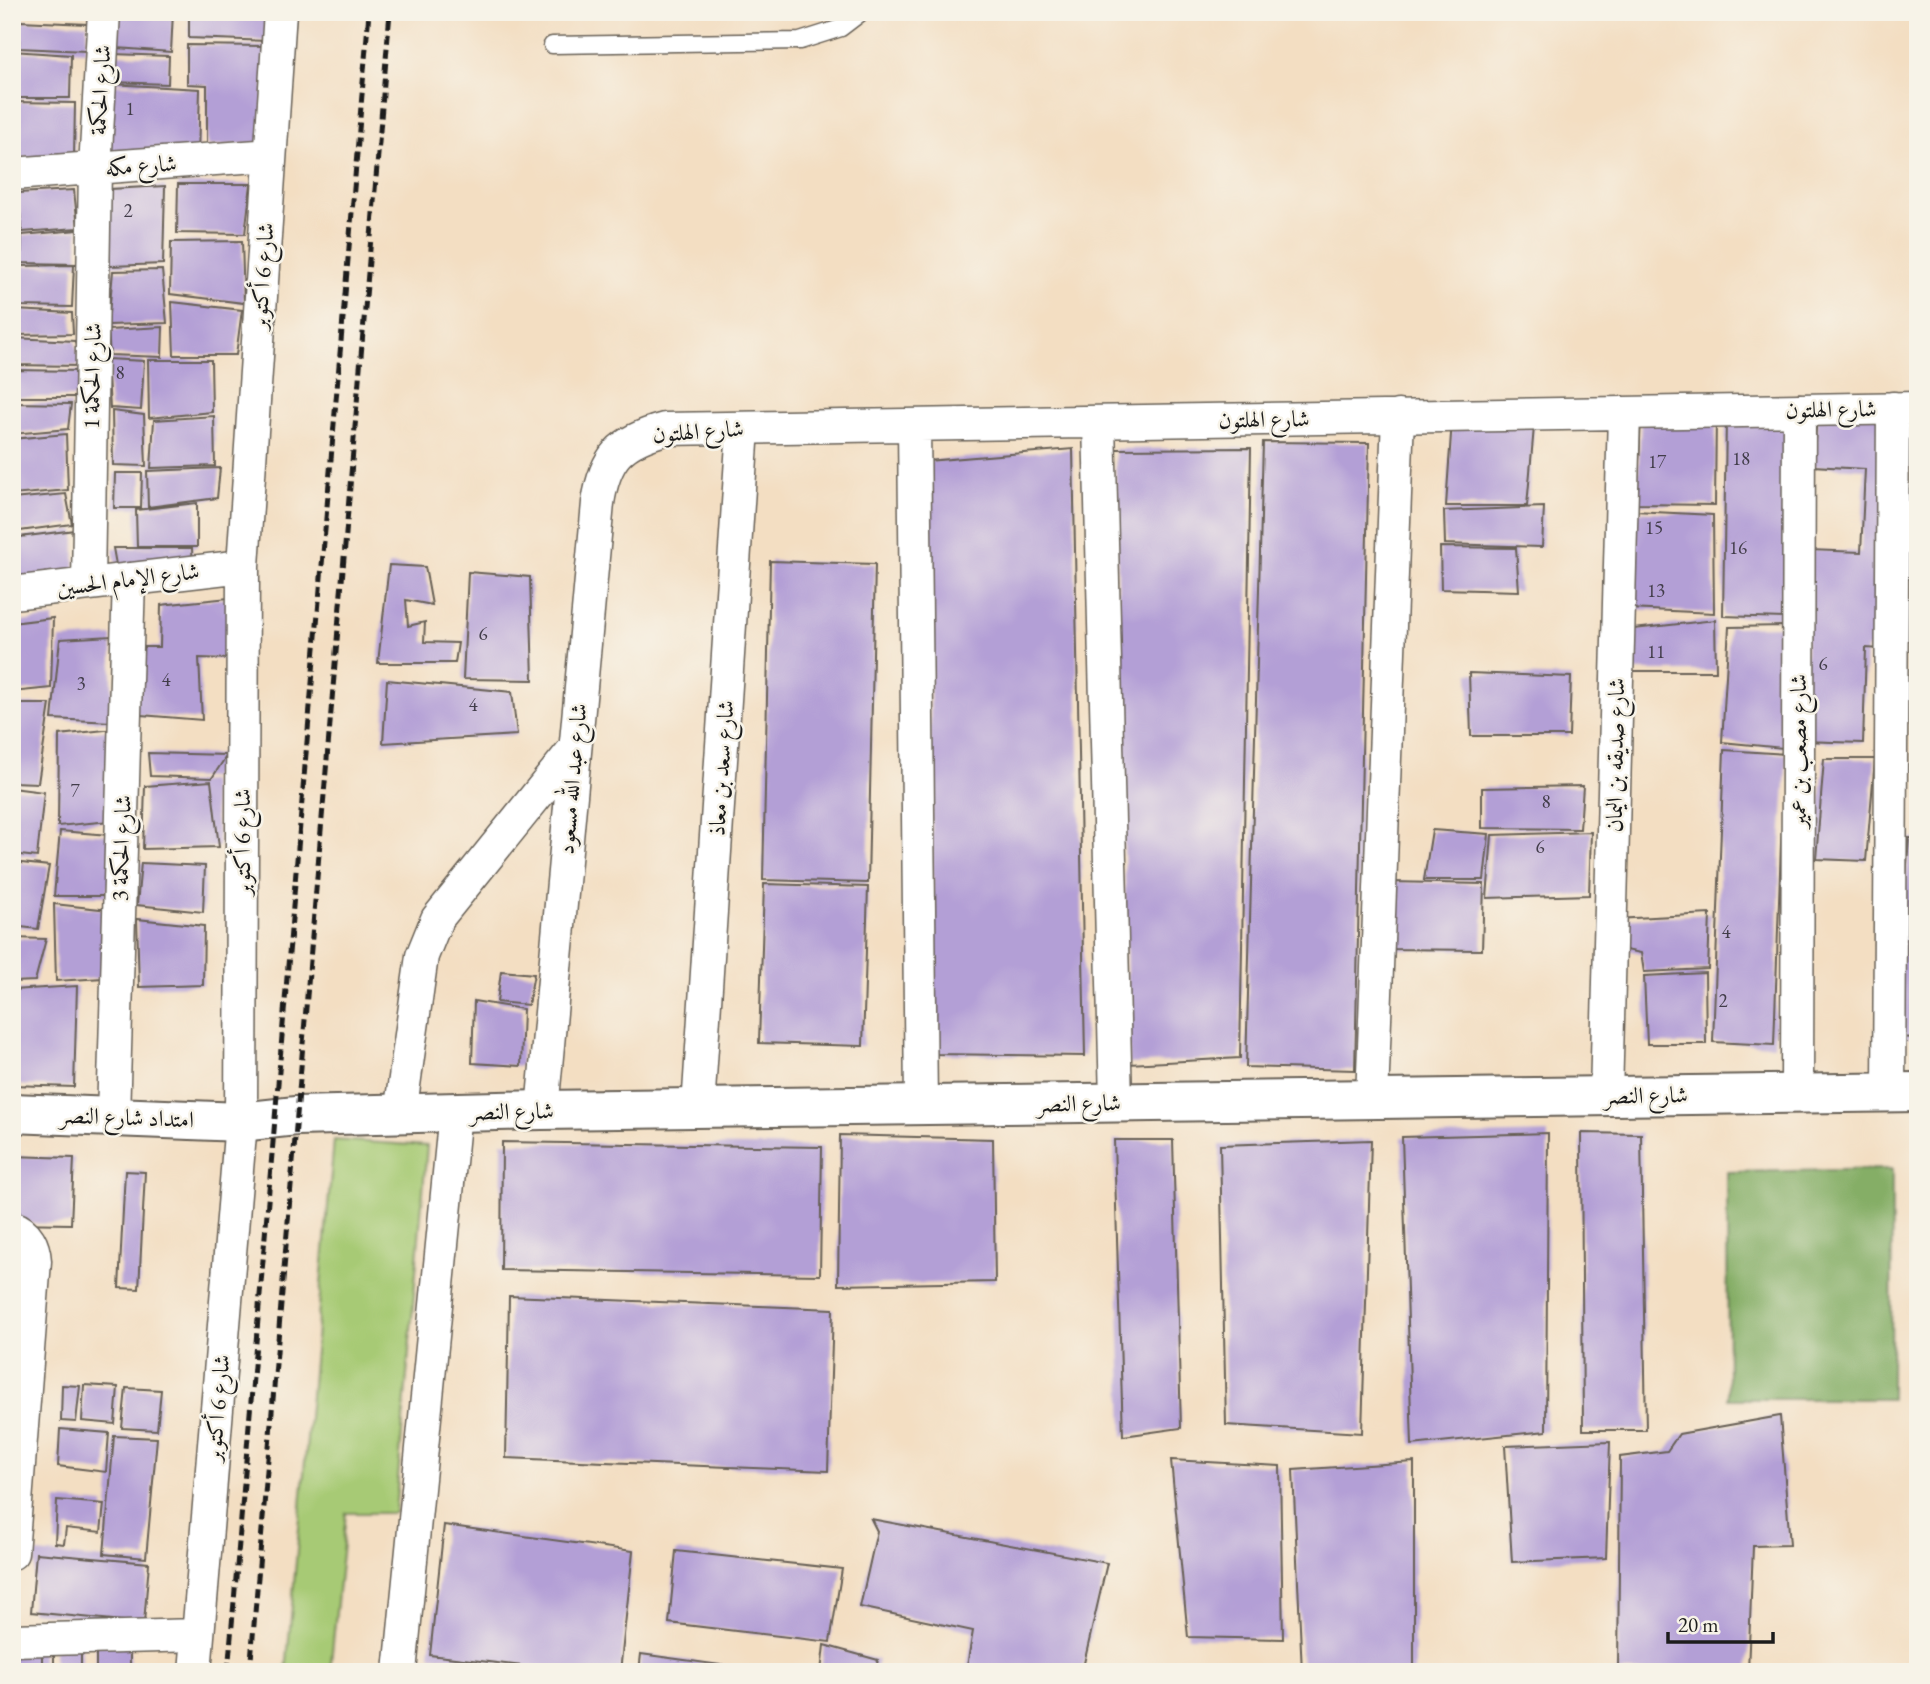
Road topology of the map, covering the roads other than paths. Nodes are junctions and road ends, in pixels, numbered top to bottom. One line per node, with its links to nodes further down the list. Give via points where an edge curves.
1 (104, 12): 6 (street, شارع الحكمة)
2 (281, 12): 5 (street, شارع 6 أكتوبر)
3 (862, 12): 4 (lane, via 841,28 800,41)
4 (552, 45)
5 (270, 155): 6 (street, شارع مكه); 16 (street, شارع 6 أكتوبر)
6 (95, 169): 7 (street, شارع مكه); 18 (street, شارع الحكمة 1)
7 (12, 174)
8 (1905, 408): 9 (street, شارع الهلتون); 21 (street)
9 (1799, 410): 10 (street, شارع الهلتون); 22 (street, شارع مصعب بن عمير)
10 (1624, 413): 11 (street, شارع الهلتون); 23 (street, شارع صديقه بن اليمان)
11 (1398, 416): 12 (street, شارع الهلتون); 24 (street)
12 (1099, 422): 13 (street, شارع الهلتون); 25 (street)
13 (914, 425): 14 (street, شارع الهلتون); 26 (street)
14 (743, 428): 15 (street, شارع الهلتون, via 665,429 639,436); 27 (street, شارع سعد بن معاذ)
15 (617, 452): 20 (street, شارع عبد الله مسعود, via 602,476 598,503)
16 (243, 566): 17 (street, شارع الإمام الحسين); 33 (street, شارع 6 أكتوبر)
17 (128, 579): 18 (street, شارع الإمام الحسين); 32 (street, شارع الحكمة 3)
18 (88, 584): 19 (street, شارع الإمام الحسين)
19 (12, 593)
20 (575, 748): 28 (street, شارع عبد الله مسعود); 31 (street, via 437,919 422,956)
21 (1903, 1092): 22 (street, شارع النصر)
22 (1797, 1093): 23 (street, شارع النصر)
23 (1606, 1096): 24 (street, شارع النصر)
24 (1372, 1099): 25 (street, شارع النصر)
25 (1116, 1102): 26 (street, شارع النصر)
26 (921, 1105): 27 (street, شارع النصر)
27 (698, 1108): 28 (street, شارع النصر)
28 (542, 1110): 29 (street, شارع النصر)
29 (455, 1112): 31 (street, شارع النصر); 39 (street)
30 (12, 1113): 32 (street, امتداد شارع النصر)
31 (400, 1114): 33 (street, شارع النصر)
32 (113, 1117): 33 (street, امتداد شارع النصر)
33 (241, 1122): 36 (street, شارع 6 أكتوبر)
34 (12, 1227): 35 (street, via 31,1243 35,1261)
35 (12, 1553)
36 (198, 1635): 37 (street); 38 (street, شارع 6 أكتوبر)
37 (12, 1640)
38 (195, 1672)
39 (400, 1672)

